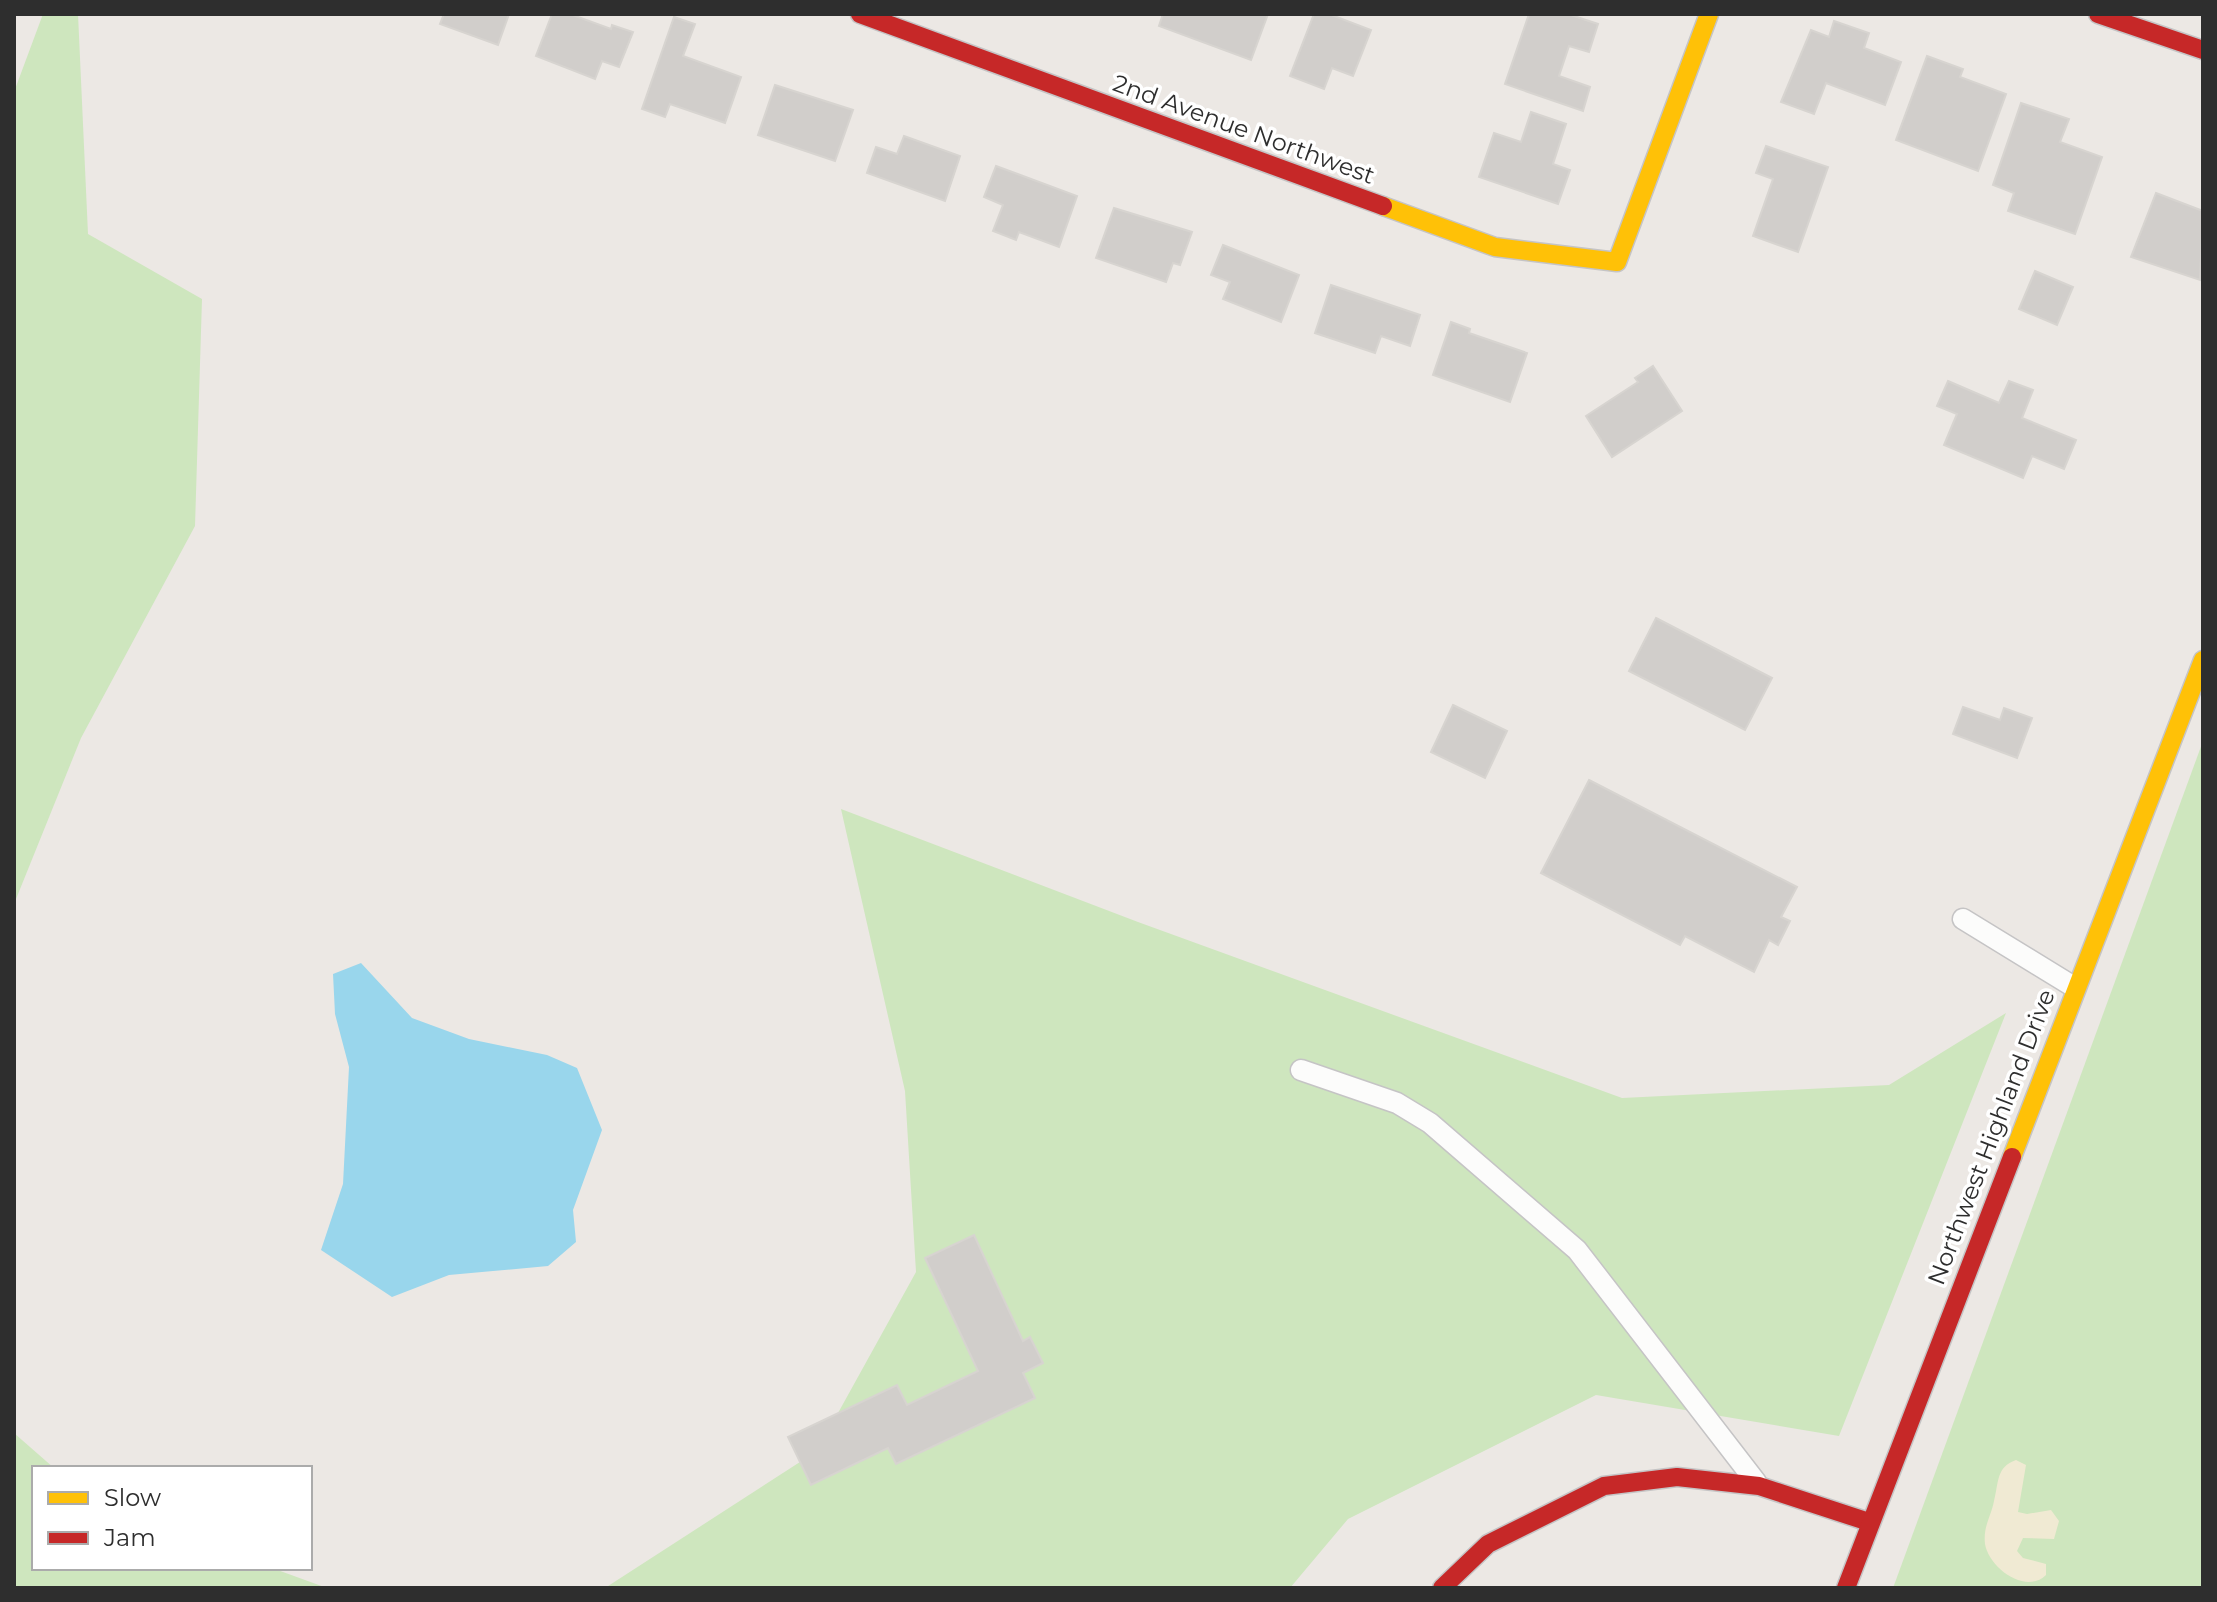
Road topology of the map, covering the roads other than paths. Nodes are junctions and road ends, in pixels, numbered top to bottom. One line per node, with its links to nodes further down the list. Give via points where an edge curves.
1 (860, 14): 2 (street, 2nd Avenue Northwest, via 1495,247 1617,262)
2 (1709, 14)
3 (2098, 14): 4 (street)
4 (2203, 50)
5 (2203, 660): 7 (street, Northwest Highland Drive)
6 (1963, 919): 7 (lane)
7 (2074, 987): 10 (street, Northwest Highland Drive)
8 (1301, 1070): 9 (lane, via 1397,1103 1430,1123 1577,1250)
9 (1759, 1486): 10 (street); 11 (street, via 1677,1477 1604,1486 1488,1544)
10 (1869, 1522): 12 (street, Northwest Highland Drive)
11 (1442, 1588)
12 (1846, 1588)

